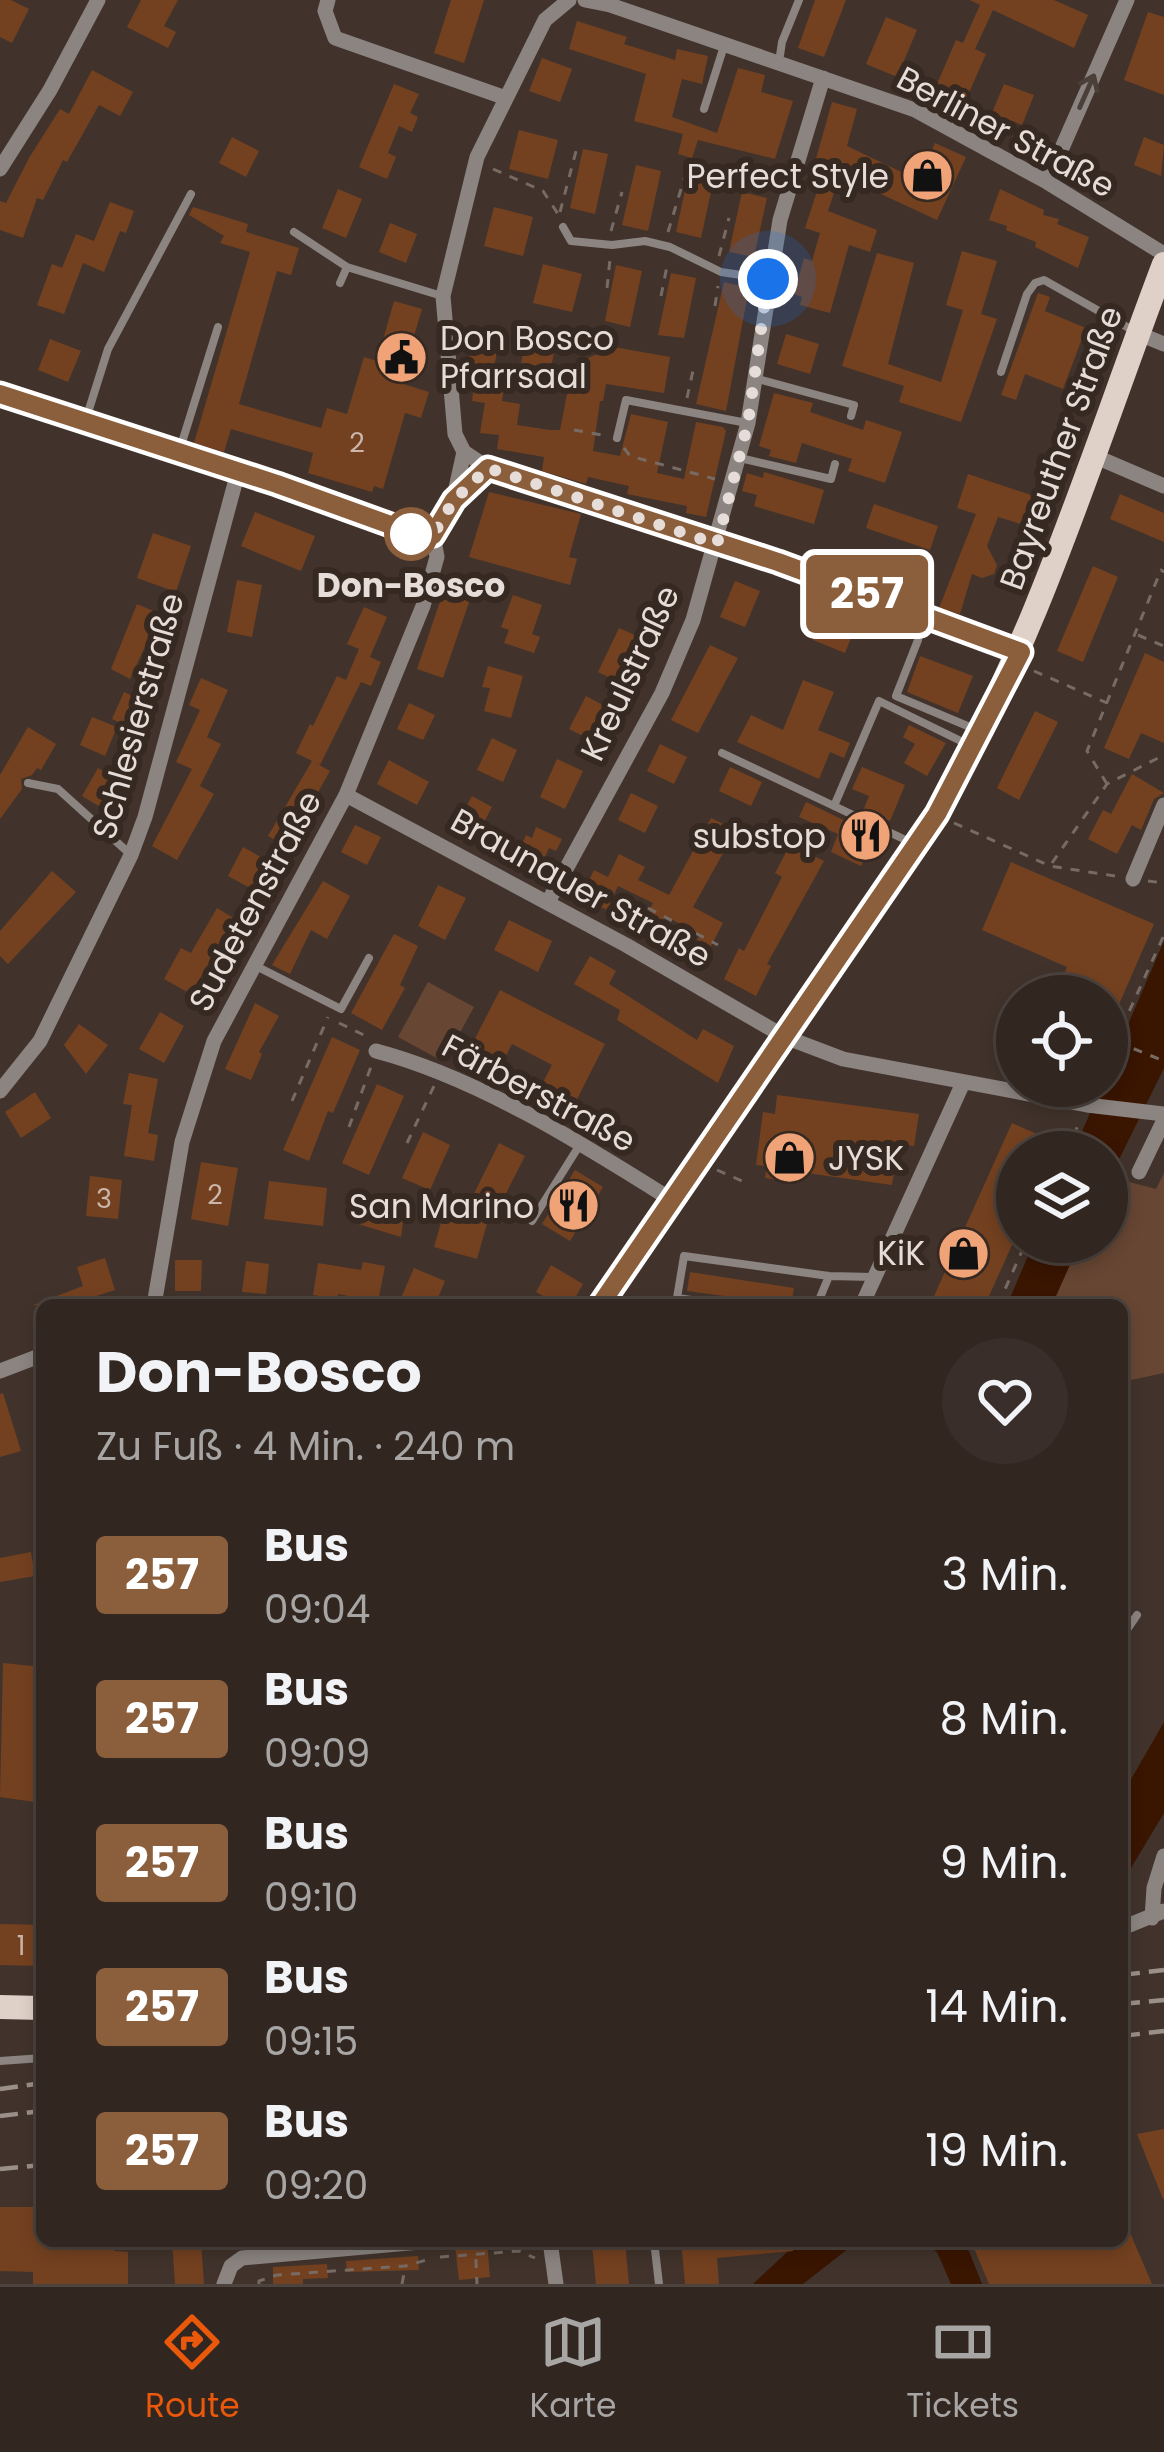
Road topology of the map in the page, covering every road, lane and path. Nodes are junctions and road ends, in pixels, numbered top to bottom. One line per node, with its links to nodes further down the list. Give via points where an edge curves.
1 (98, 0): 15 (street)
2 (328, 0): 11 (street, via 335,38)
3 (569, 0): 11 (street, via 545,20)
4 (585, 0): 6 (street, Berliner Straße)
5 (799, 0): 9 (lane)
6 (611, 2): 8 (street, Berliner Straße)
7 (1120, 2): 17 (street, one-way to 7)
8 (724, 46): 9 (street, Berliner Straße); 12 (lane)
9 (778, 64): 10 (street, Berliner Straße)
10 (823, 78): 17 (street, Berliner Straße, via 915,110); 30 (street, Kreulstraße)
11 (506, 98): 14 (street)
12 (704, 109)
13 (576, 151): 20 (path)
14 (477, 157): 20 (path, via 542,191); 33 (street)
15 (0, 169)
16 (685, 176): 25 (path)
17 (1047, 182): 26 (street, Berliner Straße)
18 (622, 193): 24 (path)
19 (191, 194): 47 (lane, via 108,349)
20 (559, 214): 22 (path)
21 (730, 218): 29 (path)
22 (563, 227): 24 (lane, via 571,241)
23 (295, 232): 28 (lane)
24 (610, 244): 25 (lane); 32 (path)
25 (667, 246): 29 (lane); 34 (path)
26 (1164, 254)
27 (1164, 264): 35 (main road, Bayreuther Straße)
28 (347, 267): 31 (lane); 33 (lane)
29 (718, 271): 30 (lane); 36 (path)
30 (768, 279): 42 (street, Kreulstraße)
31 (340, 283)
32 (607, 287)
33 (443, 296): 50 (street, via 455,434)
34 (661, 296)
35 (1157, 305): 38 (main road, Bayreuther Straße)
36 (715, 306)
37 (218, 327): 51 (lane)
38 (1137, 333): 39 (street); 41 (lane, via 1044,280 1028,293); 52 (main road, Bayreuther Straße)
39 (1164, 344)
40 (694, 366): 44 (path)
41 (1001, 372)
42 (756, 379): 45 (lane, via 854,405); 46 (street, Kreulstraße)
43 (0, 394): 47 (street)
44 (685, 412): 46 (lane); 49 (lane, via 626,400)
45 (851, 416)
46 (748, 423): 53 (street, Kreulstraße)
47 (84, 424): 51 (street)
48 (574, 430): 49 (path)
49 (617, 438): 57 (path, via 630,457)
50 (464, 452): 55 (street); 59 (street)
51 (178, 454): 56 (street)
52 (1094, 456): 58 (street); 66 (main road, Bayreuther Straße)
53 (740, 458): 54 (lane, via 831,479); 57 (street, Kreulstraße)
54 (835, 464)
55 (488, 468): 59 (street); 61 (street)
56 (238, 472): 60 (street); 78 (street, Schlesierstraße)
57 (733, 484): 61 (street, Kreulstraße)
58 (1164, 487)
59 (454, 500): 60 (street)
60 (433, 535): 73 (street, Sudetenstraße, via 437,557 423,606)
61 (717, 544): 66 (street); 81 (street, Kreulstraße, via 662,693)
62 (1164, 572): 63 (path)
63 (1137, 634): 65 (path); 67 (path)
64 (918, 640): 68 (lane, via 896,696)
65 (1164, 646)
66 (1018, 657): 67 (path); 68 (main road, Bayreuther Straße)
67 (1107, 703): 72 (path, via 1087,751)
68 (978, 740): 75 (lane, via 879,701); 76 (main road, Bayreuther Straße)
69 (722, 753): 75 (lane)
70 (1164, 755): 72 (path)
71 (28, 783): 78 (lane, via 58,789)
72 (1107, 784): 79 (path)
73 (346, 795): 81 (street, Braunauer Straße); 86 (street, Sudetenstraße)
74 (1164, 805): 80 (street)
75 (834, 806): 77 (lane)
76 (937, 814): 77 (main road, Bayreuther Straße); 79 (path)
77 (916, 845): 90 (main road, Bayreuther Straße)
78 (131, 855): 96 (street, Schlesierstraße, via 40,1041)
79 (1050, 866): 80 (path)
80 (1133, 879)
81 (548, 902): 90 (street, Braunauer Straße)
82 (648, 908): 84 (path)
83 (1164, 935): 88 (path)
84 (718, 945)
85 (369, 958): 87 (lane)
86 (253, 965): 87 (lane); 110 (street, Sudetenstraße, via 214,1041 182,1142)
87 (341, 1010): 89 (path)
88 (1128, 1014)
89 (335, 1021): 92 (path, via 383,1044); 97 (path, via 328,1017)
90 (785, 1036): 95 (street, Braunauer Straße, via 843,1058); 102 (main road, Bayreuther Straße)
91 (1128, 1047): 93 (path)
92 (380, 1052): 94 (street, Färberstraße); 99 (path)
93 (1164, 1061)
94 (440, 1073): 100 (path); 101 (street, Färberstraße)
95 (963, 1083): 98 (street, Braunauer Straße); 109 (street)
96 (0, 1091)
97 (292, 1101)
98 (1160, 1116): 103 (street)
99 (350, 1127)
100 (407, 1143)
101 (581, 1143): 105 (street, Färberstraße); 106 (lane)
102 (697, 1160): 104 (path); 105 (main road, Bayreuther Straße)
103 (1139, 1172)
104 (742, 1181)
105 (670, 1199): 111 (main road, Bayreuther Straße)
106 (532, 1221)
107 (1017, 1263): 115 (path)
108 (829, 1276): 109 (lane); 112 (lane, via 684,1256 677,1298); 113 (lane)
109 (874, 1277): 114 (street)
110 (155, 1299)
111 (604, 1299)
112 (684, 1299)
113 (819, 1299)
114 (865, 1299)
115 (1001, 1299)
116 (36, 1357): 117 (street)
117 (0, 1371)
118 (1137, 1615): 119 (lane)
119 (1128, 1628)
120 (1164, 1856): 121 (street, via 1154,1888)
121 (1158, 1914): 122 (street)
122 (1128, 1926)
123 (0, 2007): 124 (main road)
124 (36, 2008)
125 (36, 2059): 126 (lane)
126 (0, 2061)
127 (364, 2247): 134 (street, via 242,2258)
128 (475, 2247): 131 (path)
129 (551, 2247): 138 (street)
130 (655, 2247): 139 (lane)
131 (476, 2256): 132 (path); 133 (path, via 519,2251 535,2258); 137 (path)
132 (405, 2266): 135 (path, via 277,2275); 136 (path)
133 (537, 2271)
134 (224, 2284)
135 (259, 2284)
136 (402, 2284)
137 (477, 2284)
138 (556, 2284)
139 (659, 2284)

